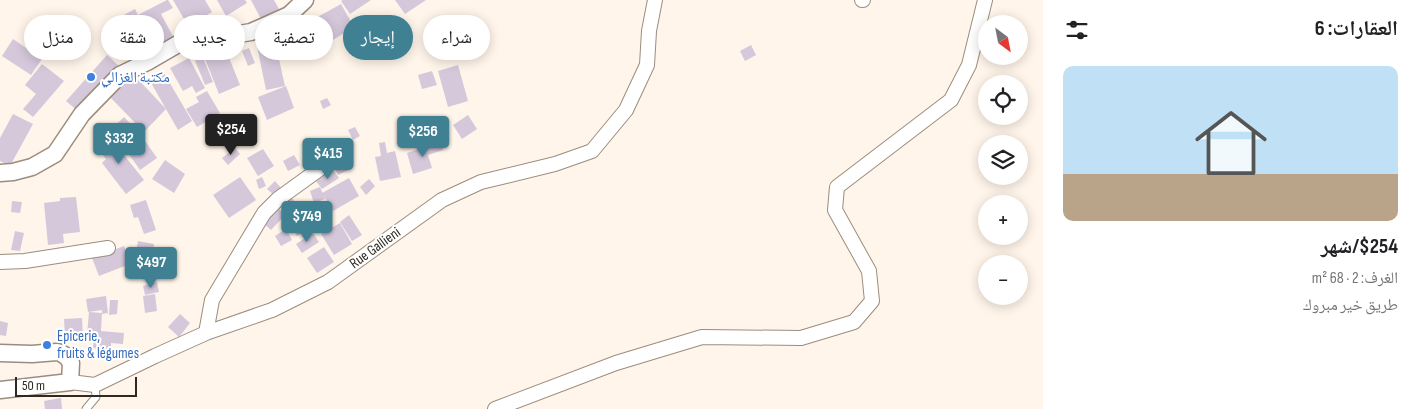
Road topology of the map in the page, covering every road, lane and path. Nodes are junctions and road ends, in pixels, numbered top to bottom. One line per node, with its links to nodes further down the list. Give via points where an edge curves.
1 (305, 0): 5 (street, via 289,15 251,32 178,44 120,75 82,114 55,154 32,167)
2 (655, 0): 8 (street, Rue Gallieni, via 647,65 626,110 592,151 481,182 442,200 328,282 272,310)
3 (985, 0): 14 (street, via 969,65 951,100 837,187 835,210 869,271 872,301 854,322 801,338 702,337 616,363)
4 (325, 166): 8 (street, via 264,213 212,300)
5 (0, 173)
6 (108, 248): 7 (street)
7 (0, 262)
8 (206, 333): 11 (street, Rue Gallieni)
9 (0, 353): 10 (street, via 61,353 71,363)
10 (70, 382): 11 (street); 12 (street)
11 (95, 385): 13 (lane, via 96,397)
12 (0, 390)
13 (86, 409)
14 (494, 409)

